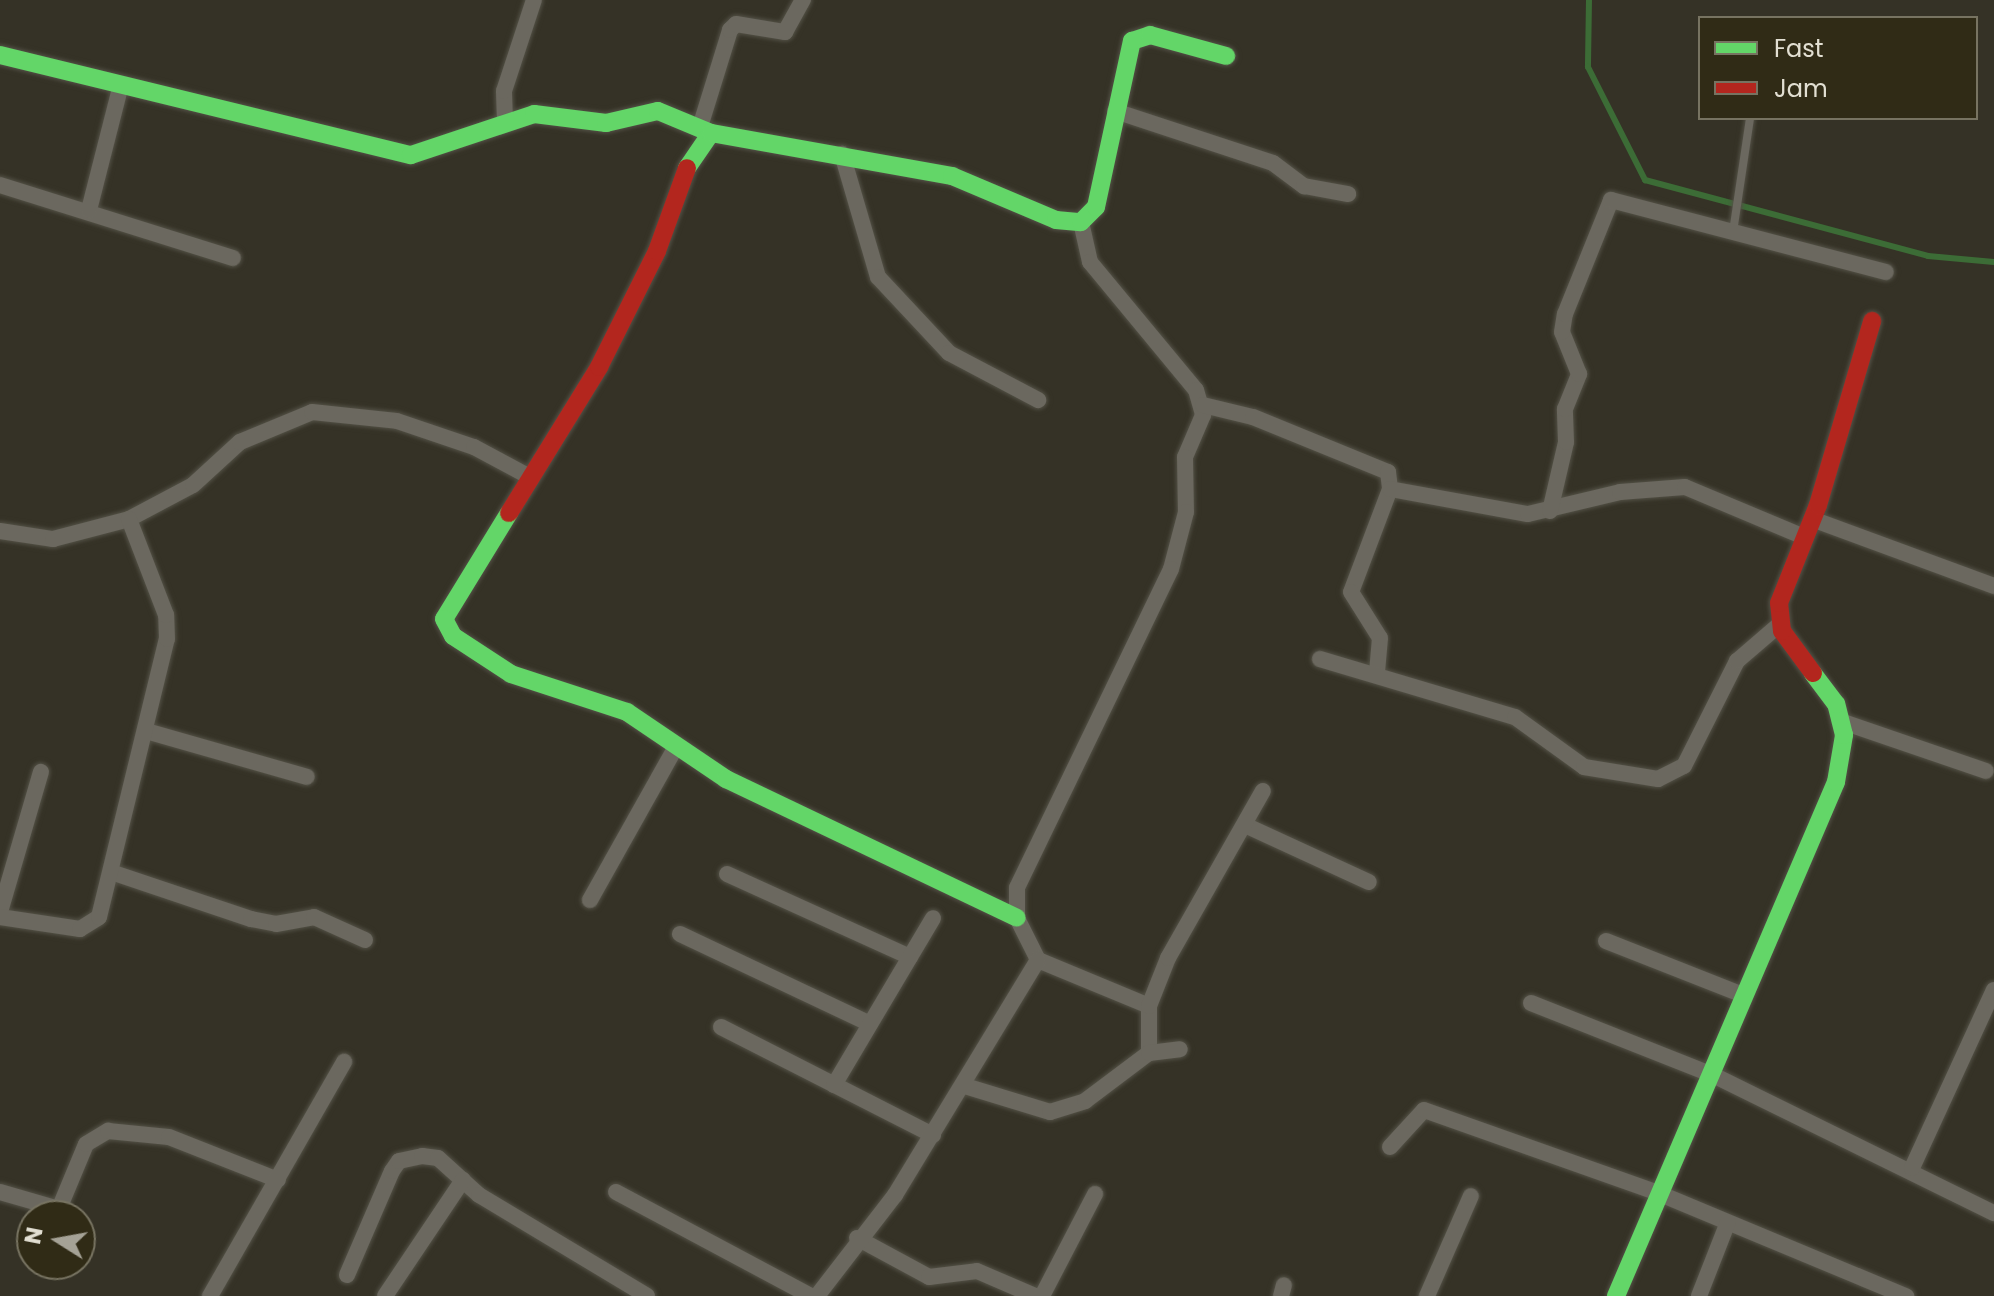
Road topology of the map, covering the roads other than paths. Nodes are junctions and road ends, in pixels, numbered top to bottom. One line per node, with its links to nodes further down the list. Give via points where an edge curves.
1 (534, 0): 8 (street, via 504,91)
2 (803, 0): 9 (street, via 785,32 743,24 730,30)
3 (0, 55): 5 (street)
4 (1226, 56): 6 (street, via 1137,37 1127,48)
5 (120, 88): 8 (street, via 411,155 432,154); 13 (street)
6 (1115, 111): 12 (street, via 1273,163 1304,186); 14 (street, via 1096,207)
7 (1750, 120): 15 (lane, via 1744,195)
8 (505, 121): 9 (street, via 534,114 606,123 641,111)
9 (705, 130): 10 (street); 21 (street, via 657,251 599,367)
10 (842, 154): 14 (street, via 952,176 1056,220); 19 (street, via 878,277 949,353)
11 (0, 185): 13 (street)
12 (1348, 194)
13 (89, 210): 16 (street)
14 (1081, 222): 20 (street, via 1090,262 1111,294)
15 (1734, 229): 17 (street); 23 (street, via 1611,200 1565,314 1562,332 1579,374 1565,409 1566,442)
16 (233, 258)
17 (1886, 272)
18 (1872, 321): 25 (street)
19 (1038, 400)
20 (1203, 405): 22 (street, via 1368,460 1388,472); 46 (street, via 1185,457 1186,512 1171,569 1017,888)
21 (530, 477): 24 (street, via 474,447 397,421 312,412 240,442 193,485); 34 (street, via 451,600 447,628 511,674 593,697)
22 (1390, 489): 23 (street, via 1528,514); 31 (street, via 1351,592 1380,638)
23 (1550, 511): 27 (street, via 1620,492 1685,487)
24 (129, 519): 26 (street, via 53,539); 33 (street, via 166,615)
25 (1812, 519): 27 (street); 28 (street)
26 (0, 531)
27 (1804, 537): 29 (street, via 1779,603)
28 (1994, 586)
29 (1780, 624): 31 (street, via 1737,661 1684,766 1658,779 1584,767 1515,717); 32 (street, via 1819,675)
30 (1320, 659): 31 (street)
31 (1377, 673)
32 (1840, 721): 35 (street); 53 (street, via 1842,758 1831,795)
33 (146, 731): 37 (street); 40 (street)
34 (676, 747): 43 (street); 46 (street, via 822,827)
35 (1986, 771)
36 (41, 772): 44 (street)
37 (307, 777)
38 (1263, 791): 39 (street)
39 (1247, 826): 42 (street); 55 (street, via 1168,958)
40 (111, 872): 44 (street, via 91,926); 48 (street, via 251,919 276,924 314,917)
41 (727, 874): 50 (street)
42 (1369, 882)
43 (590, 900)
44 (0, 914)
45 (933, 918): 50 (street)
46 (1017, 918): 51 (street)
47 (680, 934): 56 (street)
48 (365, 940)
49 (1606, 941): 53 (street)
50 (910, 957): 56 (street)
51 (1038, 960): 55 (street); 63 (street)
52 (1994, 990): 66 (street)
53 (1743, 995): 61 (street)
54 (1531, 1003): 61 (street)
55 (1149, 1006): 59 (street)
56 (870, 1024): 62 (street)
57 (721, 1027): 62 (street)
58 (1180, 1049): 59 (street)
59 (1149, 1053): 63 (street, via 1085,1101 1050,1112)
60 (344, 1062): 67 (street)
61 (1713, 1075): 66 (street); 71 (street)
62 (834, 1085): 64 (street)
63 (965, 1086): 64 (street)
64 (933, 1135): 76 (street)
65 (1390, 1147): 71 (street, via 1424,1110)
66 (1912, 1168): 74 (street)
67 (278, 1180): 69 (street, via 169,1137 108,1131 86,1144 59,1209); 79 (street)
68 (463, 1180): 77 (street, via 438,1158 399,1161); 80 (street); 81 (street)
69 (0, 1192)
70 (616, 1192): 82 (street)
71 (1658, 1193): 75 (street); 86 (street)
72 (1095, 1194): 84 (street)
73 (1471, 1196): 85 (street)
74 (1994, 1213)
75 (1728, 1222): 78 (street); 87 (street)
76 (857, 1238): 82 (street); 83 (street, via 929,1277 977,1271)
77 (347, 1275)
78 (1866, 1288): 88 (street)
79 (210, 1296)
80 (385, 1296)
81 (647, 1296)
82 (814, 1296)
83 (1035, 1296)
84 (1042, 1296)
85 (1427, 1296)
86 (1616, 1296)
87 (1699, 1296)
88 (1906, 1296)

